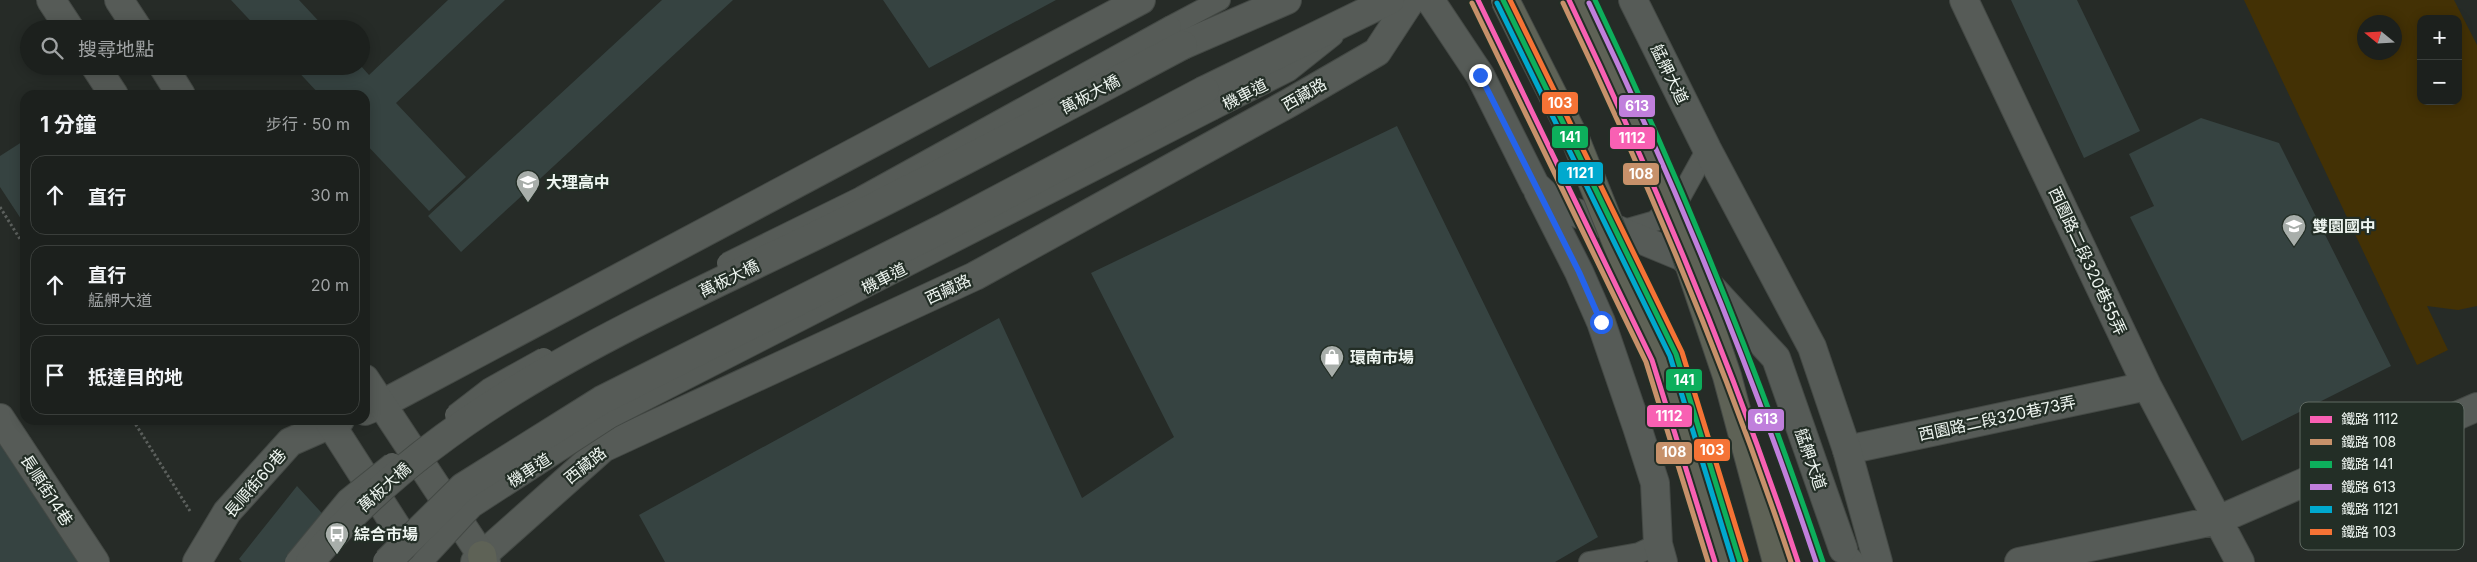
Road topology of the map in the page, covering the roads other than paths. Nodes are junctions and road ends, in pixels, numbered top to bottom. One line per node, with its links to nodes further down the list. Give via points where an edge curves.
1 (51, 0): 13 (street)
2 (119, 0): 14 (street)
3 (1141, 0): 25 (street)
4 (1220, 0): 15 (lane)
5 (1287, 0): 15 (street)
6 (1390, 0): 20 (street)
7 (1411, 0): 37 (street, 西藏路, via 1377,52 1280,108 975,276 603,448)
8 (1430, 0): 22 (street, 艋舺大道, via 1480,75)
9 (1505, 0): 44 (highway, bridge, via 1576,141 1680,401)
10 (1577, 0): 45 (highway, bridge, via 1663,186 1727,376)
11 (1633, 0): 21 (street, 艋舺大道)
12 (1964, 0): 24 (street, 西園路二段320巷55弄)
13 (64, 20)
14 (132, 20)
15 (1177, 36): 39 (lane, bridge, via 628,312 490,388 347,498); 40 (street, 萬板大橋, bridge, via 903,192 588,347 458,427 392,478 332,535)
16 (100, 75): 18 (street)
17 (169, 75): 19 (street)
18 (111, 90)
19 (178, 90)
20 (1210, 100): 41 (street, bridge, via 946,227 602,400 464,487); 42 (lane, 機車道, bridge, via 610,418 473,506)
21 (1706, 149): 23 (lane, via 1681,196 1655,221); 31 (street, 艋舺大道, via 1812,347)
22 (1535, 185): 23 (street, 艋舺大道, via 1555,204); 35 (street, via 1597,314 1637,427 1655,483)
23 (1620, 231): 36 (street, 艋舺大道, via 1683,257 1776,358)
24 (2148, 386): 31 (street, 西園路二段320巷73弄); 33 (street, 西園路二段320巷55弄)
25 (373, 407): 37 (street)
26 (2477, 407): 27 (street)
27 (2464, 413)
28 (0, 418): 38 (street, 長順街14巷)
29 (325, 425): 34 (street, 長順街60巷, via 290,442 227,512)
30 (335, 425): 42 (street)
31 (1847, 450): 46 (street, 艋舺大道)
32 (2300, 484): 33 (street)
33 (2218, 520): 47 (street); 48 (street, 西園路二段320巷55弄)
34 (203, 552)
35 (1660, 553): 43 (lane, via 1639,553)
36 (1849, 556)
37 (482, 560)
38 (95, 562)
39 (296, 562)
40 (310, 562)
41 (387, 562)
42 (421, 562)
43 (1589, 562)
44 (1721, 562)
45 (1777, 562)
46 (1878, 562)
47 (2020, 562)
48 (2240, 562)

